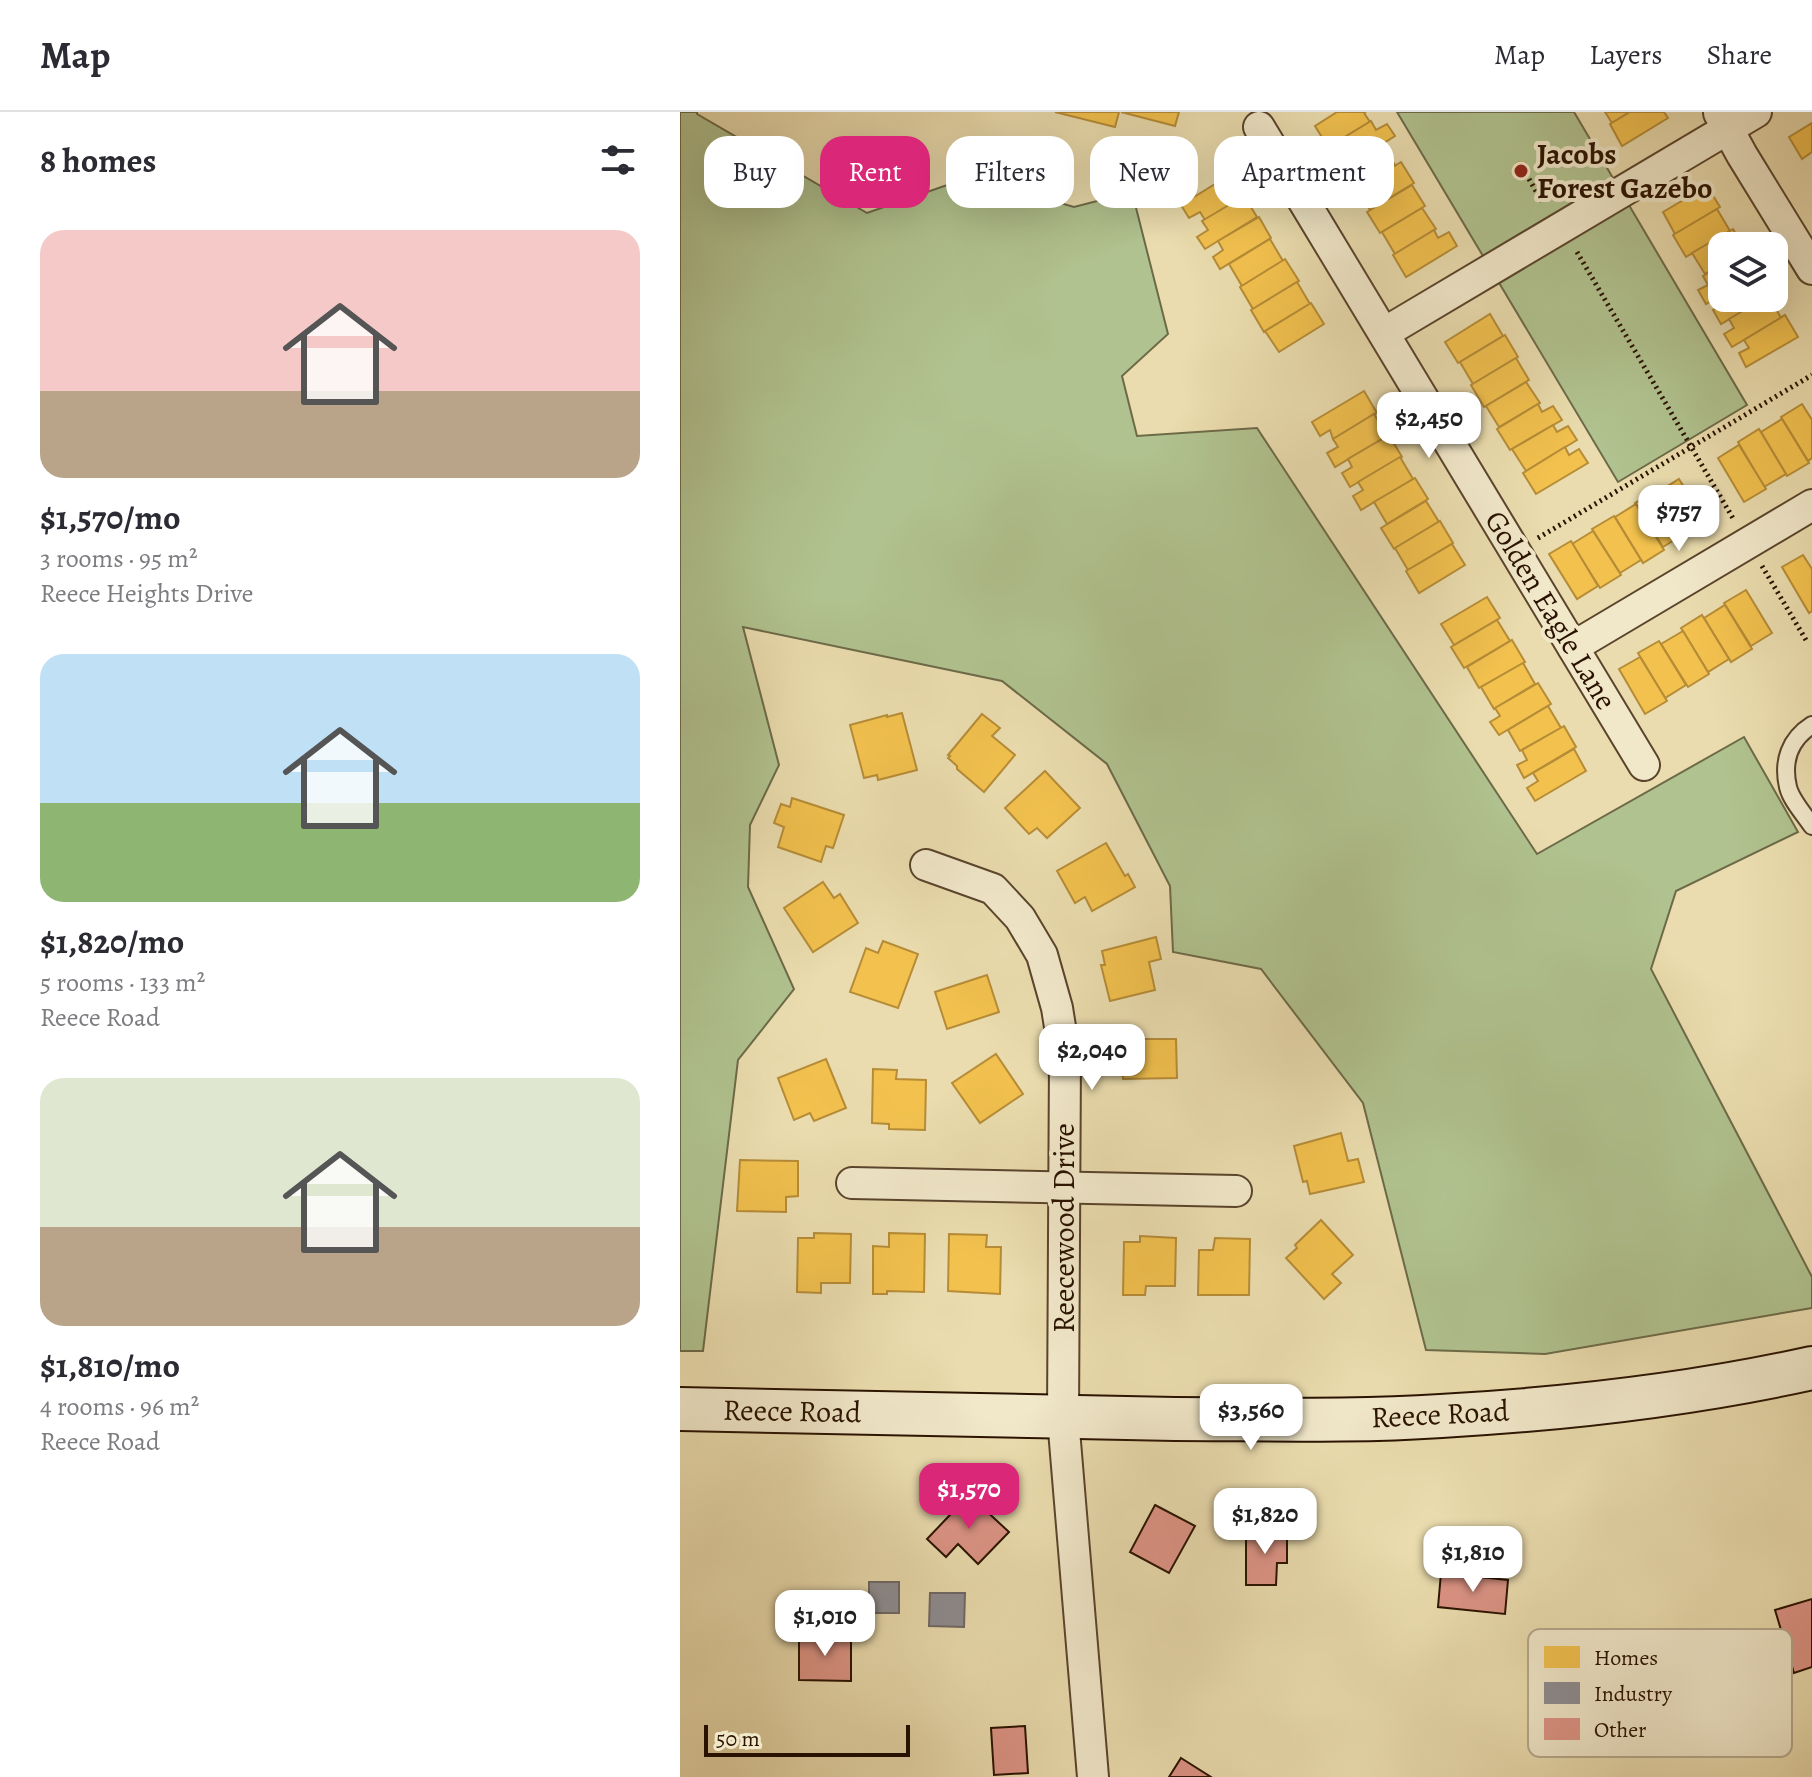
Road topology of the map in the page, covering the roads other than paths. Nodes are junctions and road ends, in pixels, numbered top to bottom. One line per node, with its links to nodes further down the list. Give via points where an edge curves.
1 (1756, 112): 2 (street)
2 (1724, 120): 4 (street); 5 (street)
3 (1259, 127): 5 (street, Golden Eagle Lane)
4 (1812, 269)
5 (1384, 333): 7 (street, Golden Eagle Lane)
6 (1812, 505): 7 (street)
7 (1573, 647): 9 (street, Golden Eagle Lane)
8 (1812, 725): 10 (lane, via 1800,733 1786,757 1788,789)
9 (1644, 765)
10 (1812, 826)
11 (926, 865): 13 (street, Reecewood Drive, via 993,889 1020,918 1042,955 1065,1058)
12 (852, 1183): 13 (street)
13 (1064, 1188): 14 (street); 17 (street, Reecewood Drive)
14 (1236, 1191)
15 (1812, 1368): 17 (main road, Reece Road, via 1690,1391 1439,1417)
16 (680, 1409): 17 (main road, Reece Road)
17 (1063, 1418): 18 (street, Reecewood Drive)
18 (1093, 1777)

